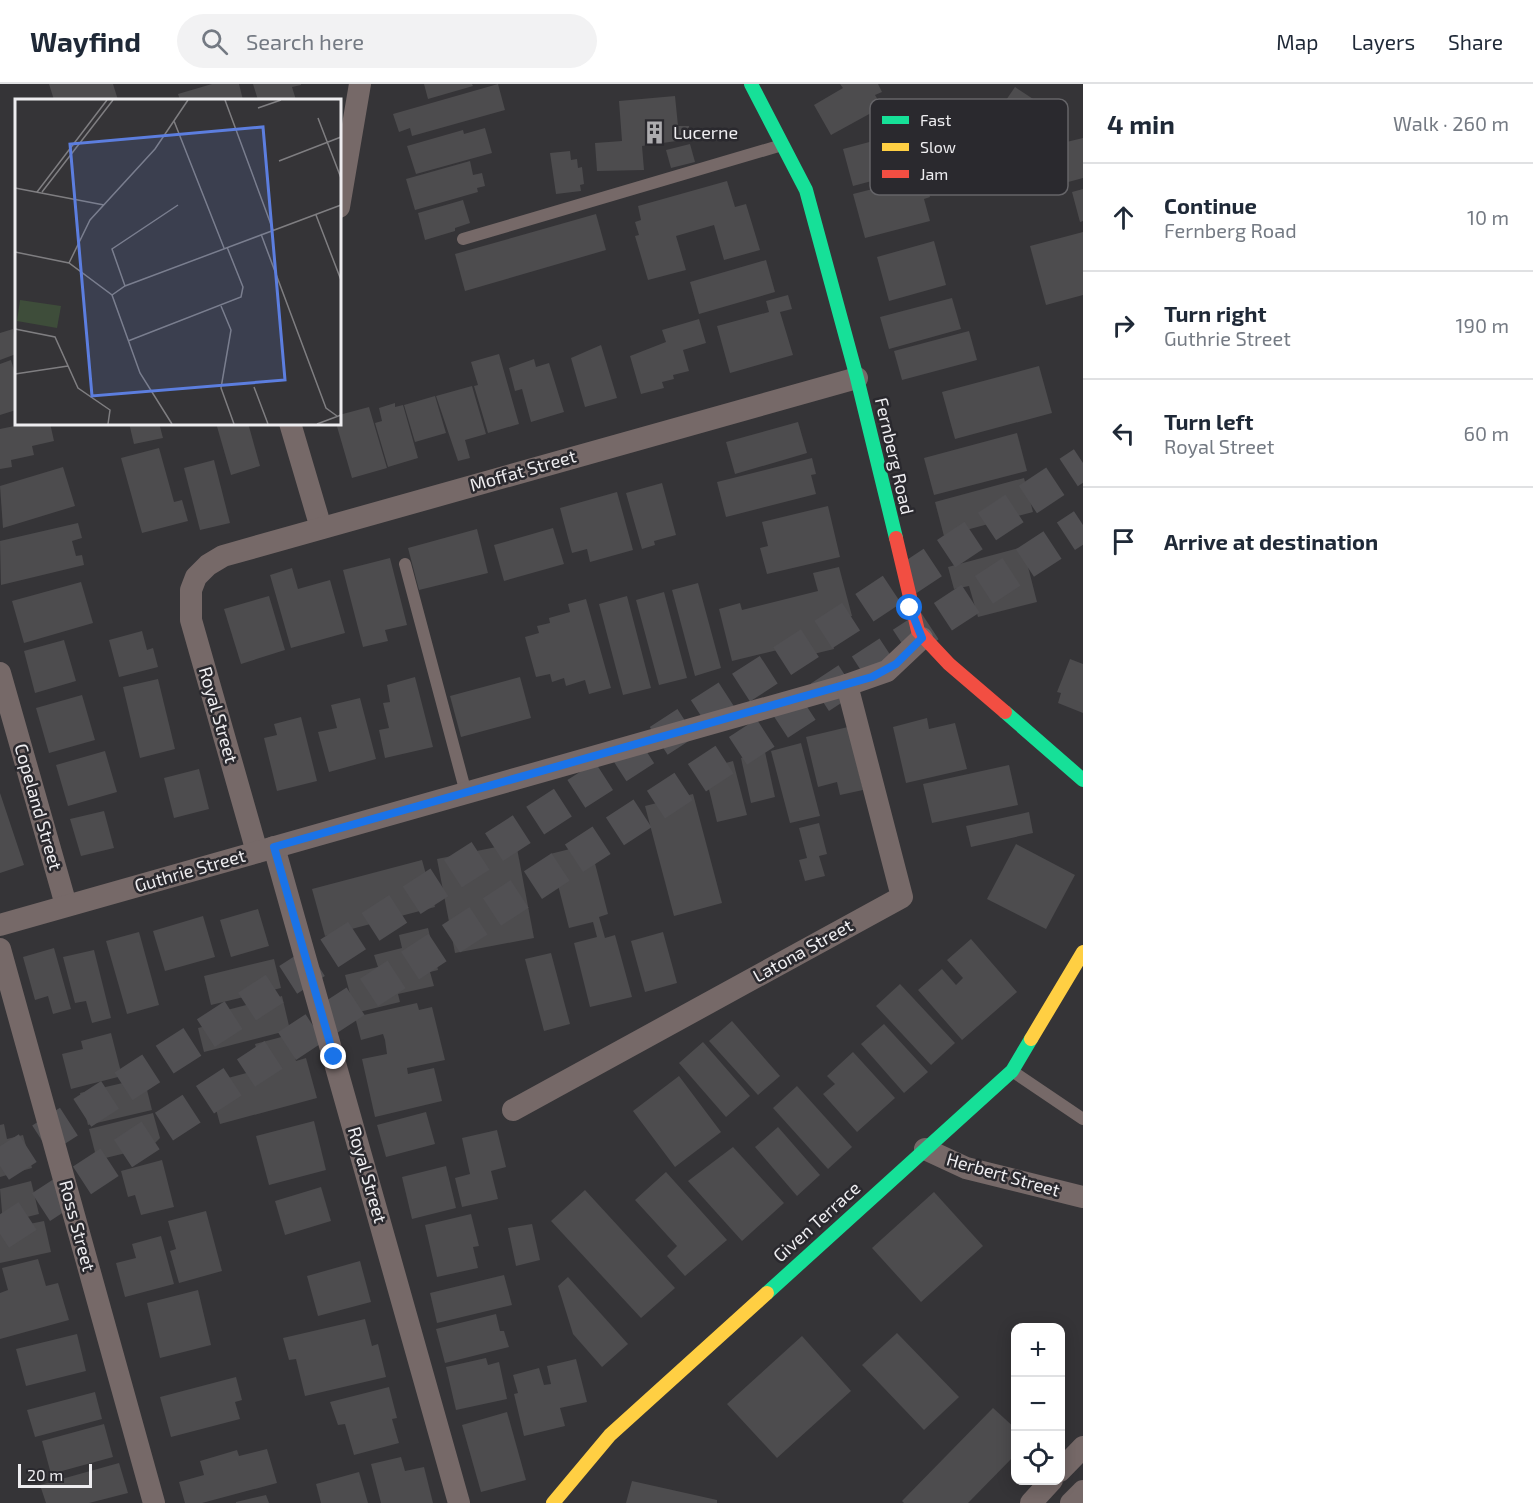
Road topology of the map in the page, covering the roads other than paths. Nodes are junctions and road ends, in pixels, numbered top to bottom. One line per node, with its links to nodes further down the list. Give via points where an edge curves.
1 (360, 84): 4 (street)
2 (752, 84): 3 (street, Fernberg Road)
3 (783, 145): 5 (lane); 6 (street, Fernberg Road, via 806,190)
4 (340, 201)
5 (463, 239)
6 (857, 378): 8 (street, Moffat Street); 11 (street, Fernberg Road, via 910,608)
7 (290, 424): 8 (street)
8 (321, 528): 10 (street, Moffat Street, via 223,556)
9 (405, 564): 15 (lane)
10 (196, 577): 16 (street, Royal Street, via 191,590 191,620)
11 (922, 638): 13 (street, Guthrie Street, via 887,671); 14 (street, Fernberg Road)
12 (0, 674): 17 (street, Copeland Street)
13 (847, 686): 15 (street, Guthrie Street); 22 (street, Latona Street, via 902,897)
14 (1083, 780)
15 (466, 793): 16 (street, Guthrie Street)
16 (266, 850): 17 (street, Guthrie Street); 31 (street, Royal Street)
17 (66, 905): 18 (street, Guthrie Street)
18 (0, 924)
19 (0, 949): 30 (street, Ross Street)
20 (1083, 952): 21 (street, Given Terrace)
21 (1012, 1071): 23 (lane); 24 (street, Given Terrace)
22 (513, 1110)
23 (1083, 1119)
24 (925, 1149): 25 (street, Herbert Street, via 966,1168); 32 (street, Given Terrace, via 610,1435)
25 (1083, 1197)
26 (1083, 1447): 27 (street)
27 (1065, 1466)
28 (1047, 1485): 33 (street)
29 (1083, 1491): 34 (street)
30 (153, 1503)
31 (459, 1503)
32 (553, 1503)
33 (1031, 1503)
34 (1071, 1503)

